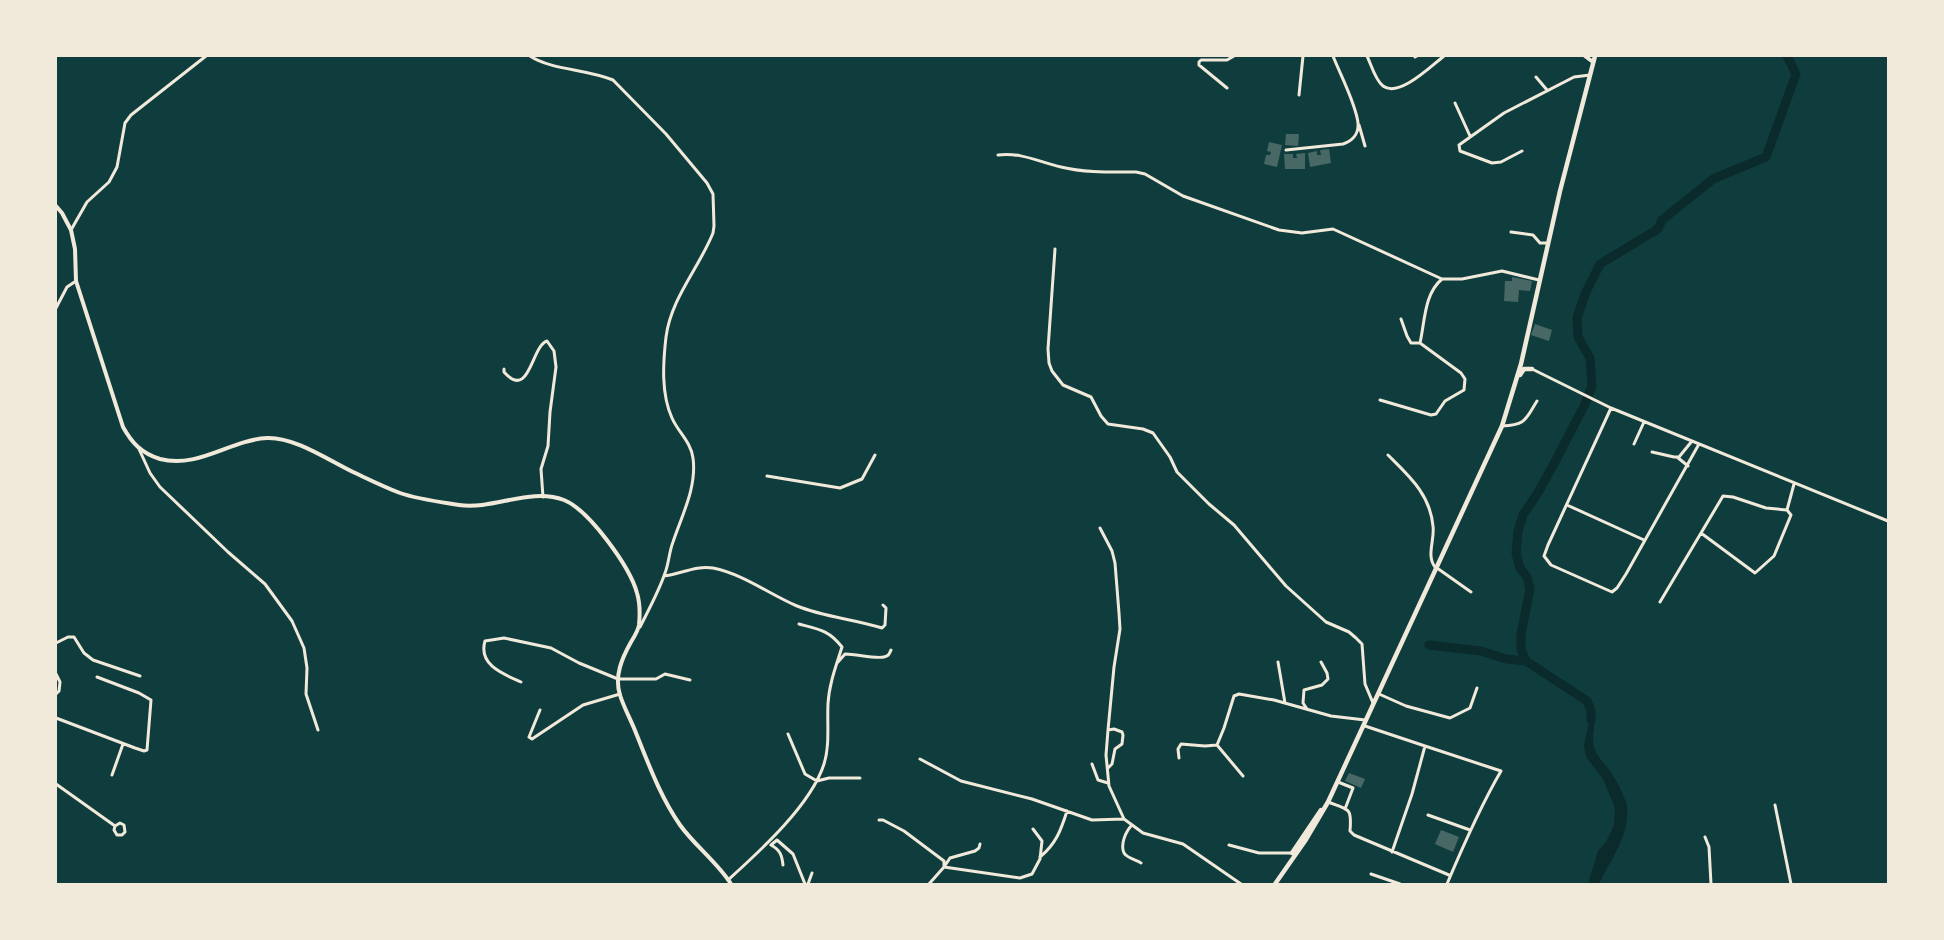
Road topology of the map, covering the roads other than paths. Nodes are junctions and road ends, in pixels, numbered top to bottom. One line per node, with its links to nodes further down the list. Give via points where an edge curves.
1 (206, 56): 24 (street, via 131,114 125,123 117,167 109,182 87,202)
2 (530, 56): 63 (street, via 550,65 613,80 689,160 712,194 713,233 680,295 666,336 666,398 672,420 694,459 688,502)
3 (1234, 56): 13 (street, via 1199,62)
4 (1303, 56): 15 (street)
5 (1333, 56): 17 (street)
6 (1367, 56): 7 (street, via 1380,83 1392,89 1406,85)
7 (1444, 56)
8 (1585, 56): 10 (street)
9 (1595, 56): 10 (highway)
10 (1593, 62): 11 (highway)
11 (1590, 75): 14 (street, via 1580,75); 26 (highway)
12 (1536, 76): 14 (street)
13 (1227, 88)
14 (1547, 90): 18 (street)
15 (1299, 95)
16 (1455, 104): 18 (street)
17 (1358, 122): 19 (street); 20 (street, via 1350,142)
18 (1470, 136): 21 (street, via 1459,145 1460,151 1492,163)
19 (1365, 146)
20 (1286, 150)
21 (1522, 151)
22 (998, 155): 28 (street, via 1022,155 1081,170 1145,174 1183,196 1279,230 1333,229)
23 (56, 206): 24 (street)
24 (71, 230): 30 (street)
25 (1511, 232): 26 (street, via 1533,235 1540,243)
26 (1548, 243): 29 (highway)
27 (1055, 249): 85 (street, via 1048,350 1052,371 1063,386 1091,396 1108,424 1153,433 1177,472 1234,525 1286,586 1326,622 1349,632 1362,644 1365,684)
28 (1442, 279): 29 (street, via 1502,271); 34 (street, via 1433,286)
29 (1539, 280): 31 (highway)
30 (76, 281): 32 (street, via 67,287); 47 (street, via 123,427)
31 (1537, 295): 35 (highway); 62 (highway, via 1504,413)
32 (56, 308)
33 (1401, 319): 34 (street, via 1412,343)
34 (1420, 343): 39 (street, via 1461,373 1464,390 1431,415)
35 (1525, 347): 37 (highway, via 1525,363); 38 (highway)
36 (504, 369): 55 (street, via 509,379 523,379 543,342 547,341 554,351 556,367 548,446 541,469)
37 (1532, 369): 38 (highway, via 1522,370); 41 (street)
38 (1514, 391): 43 (highway)
39 (1380, 400)
40 (1537, 401): 43 (street, via 1523,423)
41 (1611, 408): 42 (street); 56 (street)
42 (1644, 422): 44 (street); 45 (street)
43 (1502, 426): 62 (highway)
44 (1692, 441): 46 (street); 51 (street)
45 (1634, 444)
46 (1699, 444): 52 (street); 54 (street)
47 (139, 449): 55 (street, via 171,462 192,460 269,438 287,441 418,497 461,506); 90 (street, via 160,486 265,585 291,621 304,648 306,694)
48 (1652, 452): 51 (street)
49 (875, 455): 53 (street, via 862,479 840,488)
50 (1388, 455): 62 (street, via 1416,482 1426,499 1433,525 1431,559)
51 (1677, 457): 52 (street)
52 (1688, 466): 61 (street)
53 (767, 476)
54 (1794, 484): 57 (street); 58 (street)
55 (543, 497): 68 (street, via 575,505 600,532 632,579 640,604)
56 (1567, 505): 61 (street); 61 (street, via 1544,556 1551,565 1612,592)
57 (1787, 510): 60 (street, via 1723,496); 60 (street, via 1791,515 1774,556 1755,573)
58 (1888, 522)
59 (1100, 528): 91 (street, via 1115,563 1120,629)
60 (1701, 533): 65 (street)
61 (1644, 540)
62 (1436, 568): 64 (street); 83 (highway); 85 (highway)
63 (664, 576): 66 (street, via 712,568 807,609 882,628 886,617); 68 (street)
64 (1471, 592)
65 (1660, 602)
66 (883, 605)
67 (799, 624): 73 (street, via 823,630 837,640 842,646)
68 (639, 628): 77 (street, via 624,656)
69 (56, 643): 75 (street, via 74,637 93,660)
70 (891, 650): 73 (street, via 885,657 845,654)
71 (1278, 662): 84 (street)
72 (1321, 662): 87 (street, via 1328,679 1304,690 1303,703)
73 (835, 666): 103 (street, via 829,688 828,744)
74 (56, 674): 81 (street, via 60,682)
75 (140, 676)
76 (97, 677): 93 (street, via 151,700 147,750)
77 (618, 679): 78 (street, via 656,679 665,674); 79 (street, via 556,650 504,638 485,641 483,652 489,663); 82 (street)
78 (690, 680)
79 (521, 682)
80 (1477, 687): 83 (street, via 1470,708 1450,718)
81 (56, 694)
82 (620, 694): 86 (street, via 585,704 530,739); 131 (street, via 665,802)
83 (1379, 694): 89 (highway)
84 (1285, 703): 87 (street); 94 (street, via 1234,696)
85 (1373, 703): 89 (highway)
86 (540, 710)
87 (1308, 710): 89 (street)
88 (56, 718): 93 (street)
89 (1365, 723): 95 (street); 104 (highway); 123 (highway, via 1326,802)
90 (318, 730)
91 (1108, 730): 99 (street); 99 (street, via 1119,730 1123,735)
92 (788, 734): 103 (street, via 805,774)
93 (123, 744): 100 (street)
94 (1217, 745): 96 (street, via 1181,744); 101 (street)
95 (1425, 746): 117 (street, via 1502,771); 122 (street)
96 (1179, 758)
97 (920, 759): 110 (street, via 961,781)
98 (1092, 764): 105 (street, via 1098,780)
99 (1108, 768): 105 (street)
100 (112, 775)
101 (1244, 776)
102 (860, 778): 103 (street)
103 (817, 781): 119 (street)
104 (1338, 782): 107 (highway); 109 (street, via 1353,788)
105 (1109, 783): 112 (street)
106 (56, 784): 115 (street)
107 (1328, 802): 109 (street); 135 (highway)
108 (1775, 805): 139 (street)
109 (1345, 809): 122 (street, via 1352,816 1352,833)
110 (1067, 812): 112 (street, via 1092,820); 124 (street, via 1060,834)
111 (1428, 815): 117 (street)
112 (1124, 819): 114 (street)
113 (879, 820): 127 (street, via 904,831 944,861)
114 (1132, 825): 125 (street, via 1125,835 1124,851); 134 (street, via 1143,833 1183,844)
115 (115, 826): 115 (street, via 122,824 126,832 117,835)
116 (1033, 829): 124 (street, via 1042,842)
117 (1470, 830): 130 (street)
118 (1706, 837): 138 (street)
119 (769, 844): 126 (street, via 782,855); 131 (street); 132 (street, via 777,840 794,854)
120 (980, 844): 127 (street, via 975,851 950,858)
121 (1229, 845): 123 (street, via 1259,853)
122 (1392, 852): 130 (street)
123 (1293, 853): 135 (highway)
124 (1040, 856): 127 (street, via 1032,874 1020,878)
125 (1141, 863)
126 (783, 865)
127 (944, 867): 133 (street)
128 (812, 873): 132 (street)
129 (1371, 874): 136 (street)
130 (1449, 875): 137 (street)
131 (730, 882)
132 (807, 885)
133 (929, 885)
134 (1241, 885)
135 (1273, 885)
136 (1400, 885)
137 (1447, 885)
138 (1711, 885)
139 (1791, 885)

